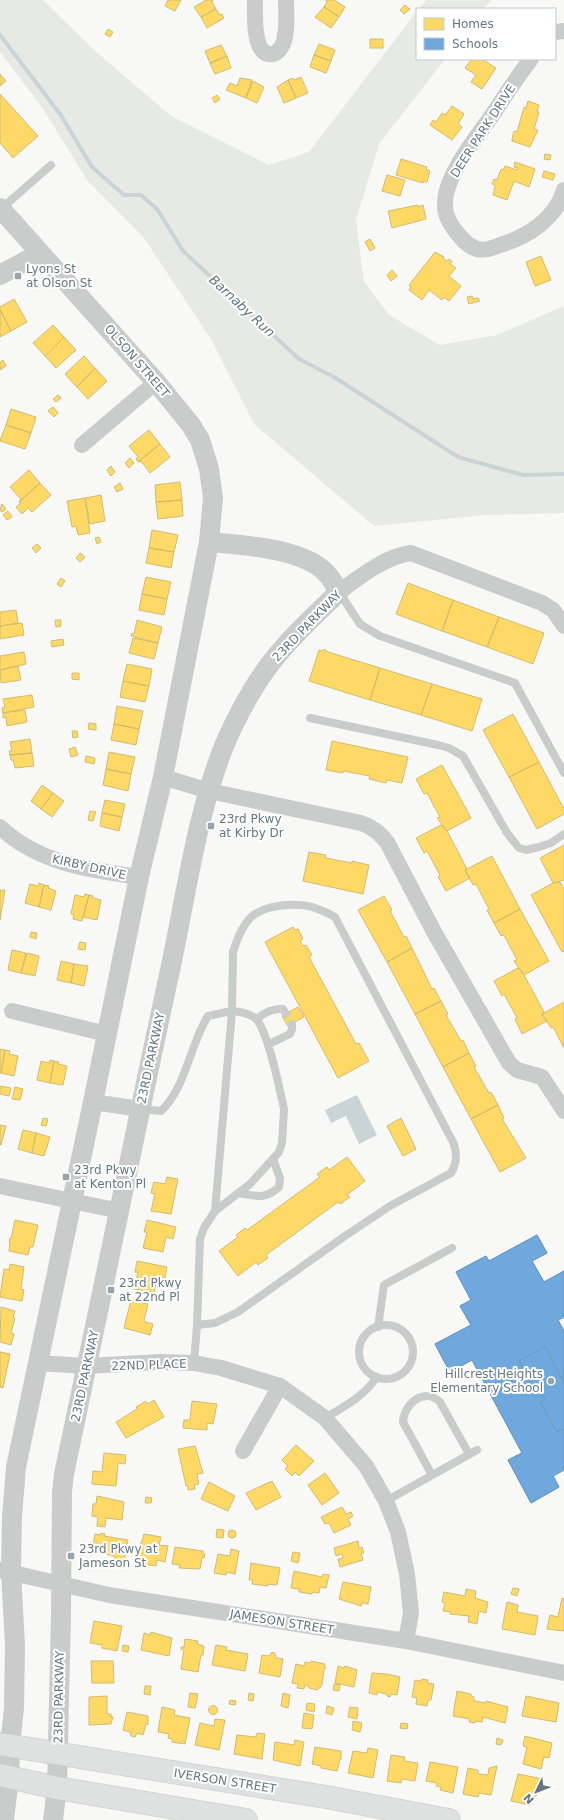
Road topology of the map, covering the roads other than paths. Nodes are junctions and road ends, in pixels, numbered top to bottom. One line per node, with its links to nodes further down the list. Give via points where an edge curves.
1 (255, 0): 2 (street, via 258,43 262,50 270,55 280,49 284,39)
2 (286, 0)
3 (530, 60): 5 (street, DEER PARK DRIVE, via 458,165 448,185 446,213 459,236 468,245 484,250 525,236 555,209)
4 (51, 164): 6 (lane)
5 (564, 190)
6 (1, 212): 7 (street, OLSON STREET)
7 (40, 254): 8 (street); 9 (street, OLSON STREET)
8 (0, 275)
9 (156, 382): 10 (street); 11 (street, OLSON STREET, via 200,440 214,498)
10 (82, 445)
11 (209, 542): 12 (street, via 242,545 304,558 327,574); 16 (street)
12 (339, 592): 13 (street, 23RD PARKWAY, via 388,559 411,553 542,603 553,610); 15 (lane, via 360,624 380,636 515,683); 17 (street, 23RD PARKWAY, via 301,628 270,664 224,746)
13 (564, 626)
14 (310, 718): 19 (lane, via 456,751 463,756 507,833 519,848 526,850 539,847)
15 (564, 773)
16 (163, 777): 17 (street); 20 (street)
17 (209, 791): 29 (street, 23RD PARKWAY, via 191,861); 30 (street, via 361,823 378,831 387,842 433,930 509,1063 517,1070 542,1077)
18 (0, 828): 20 (street, KIRBY DRIVE, via 24,847 46,857 103,872)
19 (564, 834)
20 (139, 878): 26 (street)
21 (232, 1010): 24 (lane); 29 (lane, via 208,1016 169,1104 161,1111); 36 (lane); 38 (lane, via 233,952 238,937 250,918 266,909 301,905 322,910 335,917 454,1144 457,1155 455,1166 450,1173 390,1206 238,1312 215,1323)
22 (12, 1011): 26 (street)
23 (286, 1014): 24 (lane, via 283,1009 278,1008)
24 (256, 1019): 27 (lane)
25 (292, 1024): 27 (lane, via 290,1034)
26 (107, 1034): 28 (street)
27 (268, 1044): 31 (lane, via 285,1118 282,1143)
28 (94, 1102): 29 (street); 34 (street)
29 (140, 1109): 35 (street, 23RD PARKWAY)
30 (564, 1112)
31 (273, 1159): 33 (lane); 33 (lane, via 280,1178 279,1187 264,1197)
32 (0, 1186): 34 (street)
33 (238, 1193): 36 (lane)
34 (71, 1201): 35 (street); 40 (street)
35 (120, 1211): 42 (street, 23RD PARKWAY)
36 (216, 1211): 38 (lane, via 200,1239)
37 (452, 1248): 39 (lane, via 384,1285)
38 (197, 1325): 41 (lane)
39 (378, 1327): 43 (lane, via 367,1334 359,1352 366,1370); 43 (lane, via 391,1326 403,1332 408,1337 412,1349 411,1363 403,1373 390,1379)
40 (38, 1363): 42 (street, 22ND PLACE); 51 (street, via 16,1466)
41 (194, 1363): 42 (street, 22ND PLACE); 44 (street, 22ND PLACE, via 221,1368)
42 (86, 1366): 52 (street, 23RD PARKWAY, via 62,1486)
43 (377, 1378): 45 (lane, via 356,1400)
44 (280, 1386): 45 (street, 22ND PLACE); 47 (street)
45 (325, 1418): 50 (street, 22ND PLACE, via 366,1466)
46 (477, 1450): 48 (lane)
47 (243, 1451)
48 (469, 1454): 49 (lane); 49 (lane, via 435,1396 416,1398 408,1406 403,1422)
49 (432, 1475): 50 (lane)
50 (386, 1502): 53 (street, 22ND PLACE, via 398,1532 407,1574 411,1613)
51 (5, 1571): 52 (street, JAMESON STREET); 55 (street, via 15,1653 14,1708)
52 (61, 1584): 53 (street, JAMESON STREET, via 109,1594); 56 (street, 23RD PARKWAY)
53 (406, 1641): 54 (street, JAMESON STREET)
54 (564, 1673)
55 (5, 1745): 56 (main road, IVERSON STREET); 57 (street)
56 (58, 1753): 58 (street, 23RD PARKWAY); 62 (main road, IVERSON STREET)
57 (5, 1776): 58 (main road); 59 (street)
58 (57, 1788): 60 (street, 23RD PARKWAY); 61 (main road)
59 (4, 1820)
60 (53, 1820)
61 (246, 1820)
62 (449, 1820)

